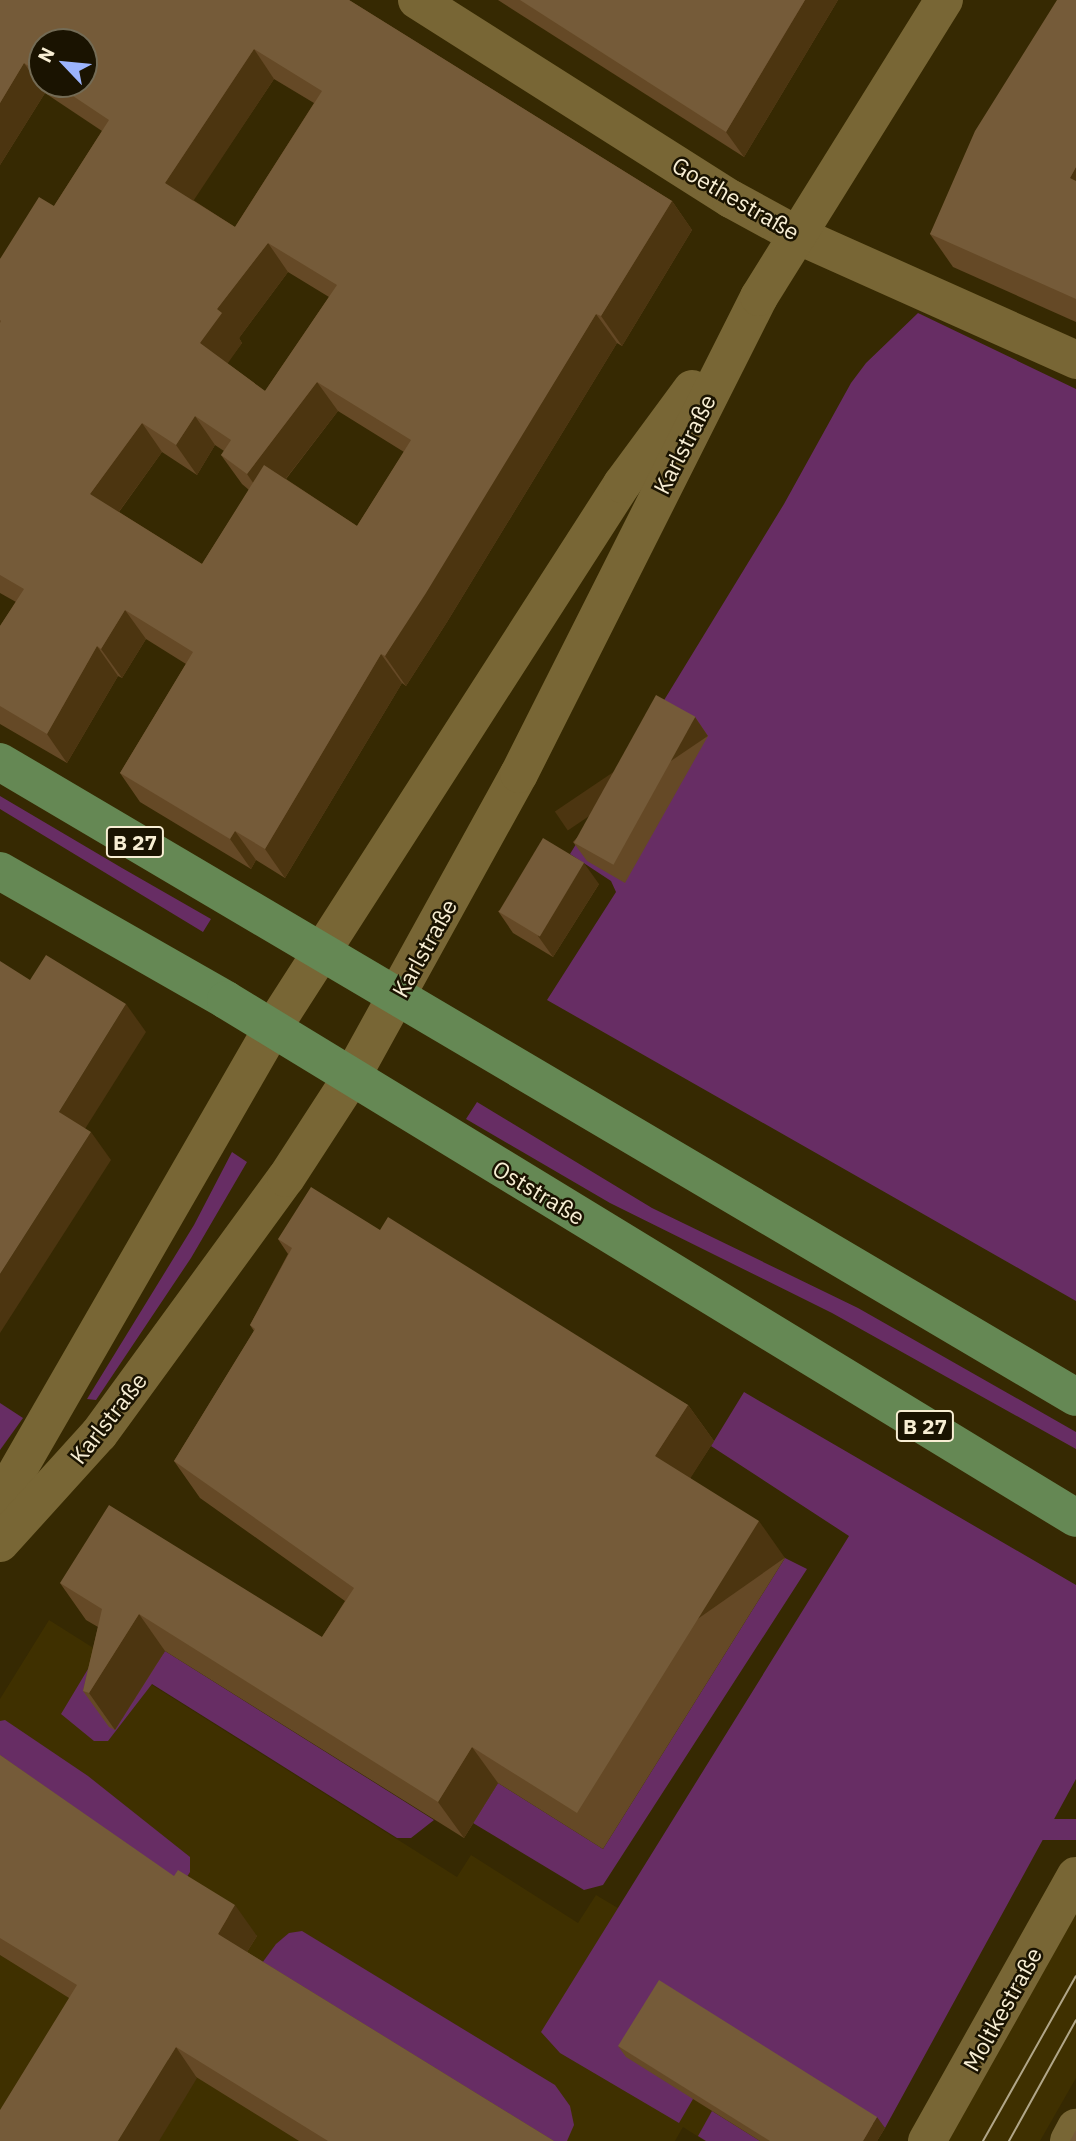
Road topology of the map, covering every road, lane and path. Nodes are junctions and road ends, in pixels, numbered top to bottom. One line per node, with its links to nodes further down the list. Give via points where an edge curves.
1 (417, 0): 3 (street, Goethestraße, via 731,199)
2 (944, 0): 3 (street, Karlstraße)
3 (797, 235): 4 (street, Karlstraße); 5 (street, Goethestraße)
4 (760, 297): 8 (street, Karlstraße, via 622,484); 9 (street, Karlstraße, via 519,774)
5 (1076, 360)
6 (0, 762): 8 (main road, B 27)
7 (0, 871): 10 (main road, Oststraße / B 27)
8 (321, 953): 9 (main road, B 27); 10 (street, Karlstraße)
9 (397, 997): 11 (street, Karlstraße); 12 (main road, B 27)
10 (272, 1029): 11 (main road, Oststraße / B 27); 13 (street, Karlstraße)
11 (351, 1078): 14 (main road, Oststraße / B 27); 15 (street, Karlstraße, via 286,1178 99,1434)
12 (1076, 1397)
13 (0, 1501)
14 (1076, 1518)
15 (0, 1543)
16 (1076, 1876): 18 (street, Moltkestraße)
17 (1076, 2128): 19 (street)
18 (927, 2141)
19 (1069, 2141)

